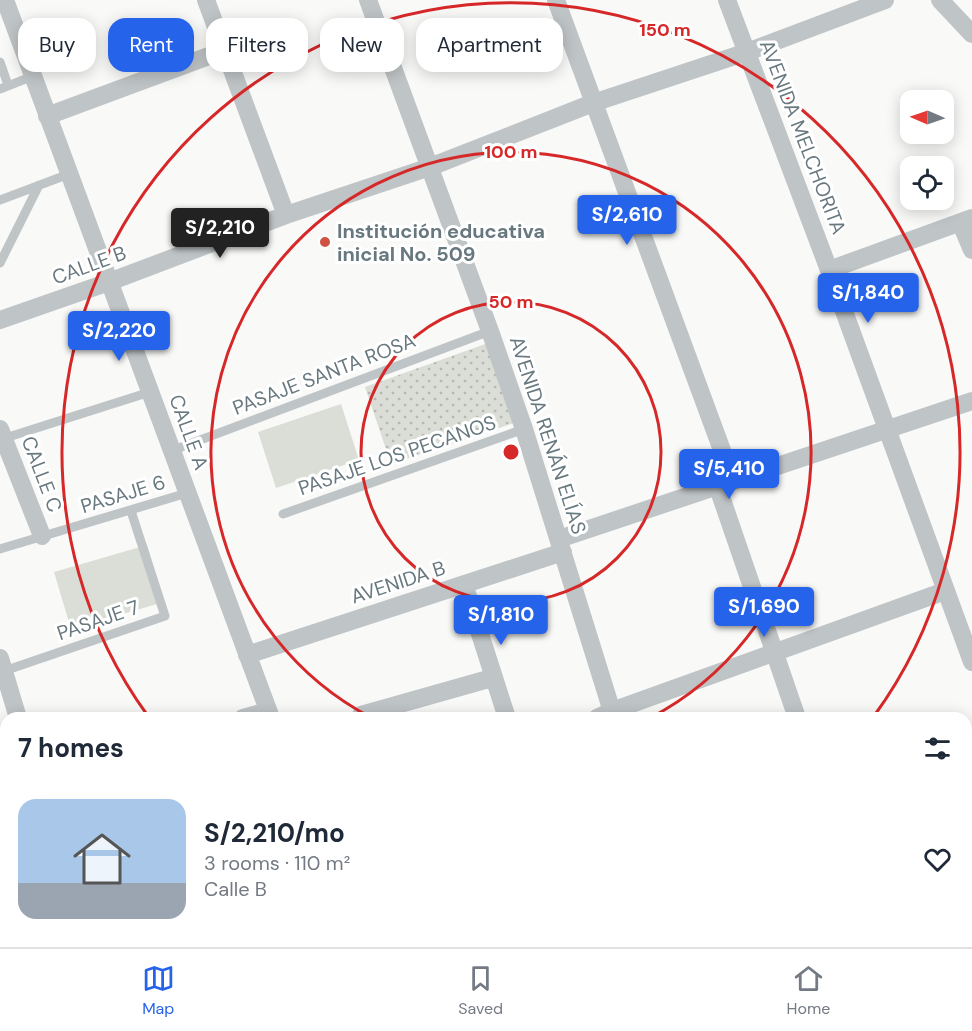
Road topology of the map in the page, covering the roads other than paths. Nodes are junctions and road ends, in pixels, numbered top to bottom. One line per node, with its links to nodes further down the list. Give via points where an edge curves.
1 (4, 0): 15 (street, CALLE A)
2 (206, 0): 9 (street)
3 (368, 0): 19 (street, AVENIDA RENÁN ELÍAS)
4 (556, 0): 17 (street)
5 (727, 0): 11 (street, AVENIDA MELCHORITA)
6 (885, 0): 8 (street, CALLE B)
7 (940, 0): 10 (street)
8 (855, 6): 11 (street, CALLE B)
9 (213, 18)
10 (972, 34)
11 (747, 52): 17 (street, CALLE B); 27 (street, AVENIDA MELCHORITA)
12 (206, 57): 18 (street)
13 (0, 62): 16 (lane)
14 (233, 72): 23 (street)
15 (33, 76): 16 (lane); 18 (street, CALLE A)
16 (4, 87)
17 (593, 102): 19 (street, CALLE B); 37 (street)
18 (47, 116): 20 (street, CALLE A)
19 (429, 167): 23 (street, CALLE B); 30 (street, AVENIDA RENÁN ELÍAS)
20 (69, 174): 21 (lane); 28 (street, CALLE A)
21 (39, 186): 22 (lane); 26 (lane)
22 (0, 200)
23 (286, 215): 28 (street, CALLE B)
24 (966, 221): 25 (street); 27 (street)
25 (972, 250)
26 (0, 263)
27 (829, 270): 34 (street, AVENIDA MELCHORITA)
28 (109, 282): 29 (street, CALLE B); 31 (street, CALLE A)
29 (0, 320)
30 (490, 331): 33 (street, AVENIDA RENÁN ELÍAS); 36 (lane, PASAJE SANTA ROSA)
31 (150, 392): 35 (lane); 36 (street, CALLE A)
32 (972, 401): 34 (street, AVENIDA B)
33 (524, 429): 40 (lane, PASAJE LOS PECANOS); 42 (street, AVENIDA RENÁN ELÍAS)
34 (887, 429): 37 (street, AVENIDA B); 45 (street, AVENIDA MELCHORITA)
35 (1, 436): 41 (street, CALLE C)
36 (171, 450): 38 (street, CALLE A)
37 (725, 482): 42 (street, AVENIDA B); 46 (street)
38 (187, 493): 39 (lane, PASAJE 6); 47 (street, CALLE A)
39 (130, 511): 41 (lane, PASAJE 6); 49 (lane, PASAJE 7, via 165,616)
40 (283, 514)
41 (42, 536): 43 (lane, PASAJE 6)
42 (561, 545): 44 (street, AVENIDA B); 55 (street, AVENIDA RENÁN ELÍAS)
43 (0, 549)
44 (464, 584): 47 (street, AVENIDA B); 50 (street)
45 (945, 591): 46 (street); 48 (street, AVENIDA MELCHORITA)
46 (774, 654): 56 (street); 57 (street)
47 (247, 655): 52 (street, CALLE A)
48 (972, 662)
49 (2, 664): 51 (street)
50 (492, 678): 53 (street); 54 (street)
51 (16, 712)
52 (268, 712)
53 (372, 712)
54 (505, 712)
55 (607, 712)
56 (619, 712)
57 (795, 712)

